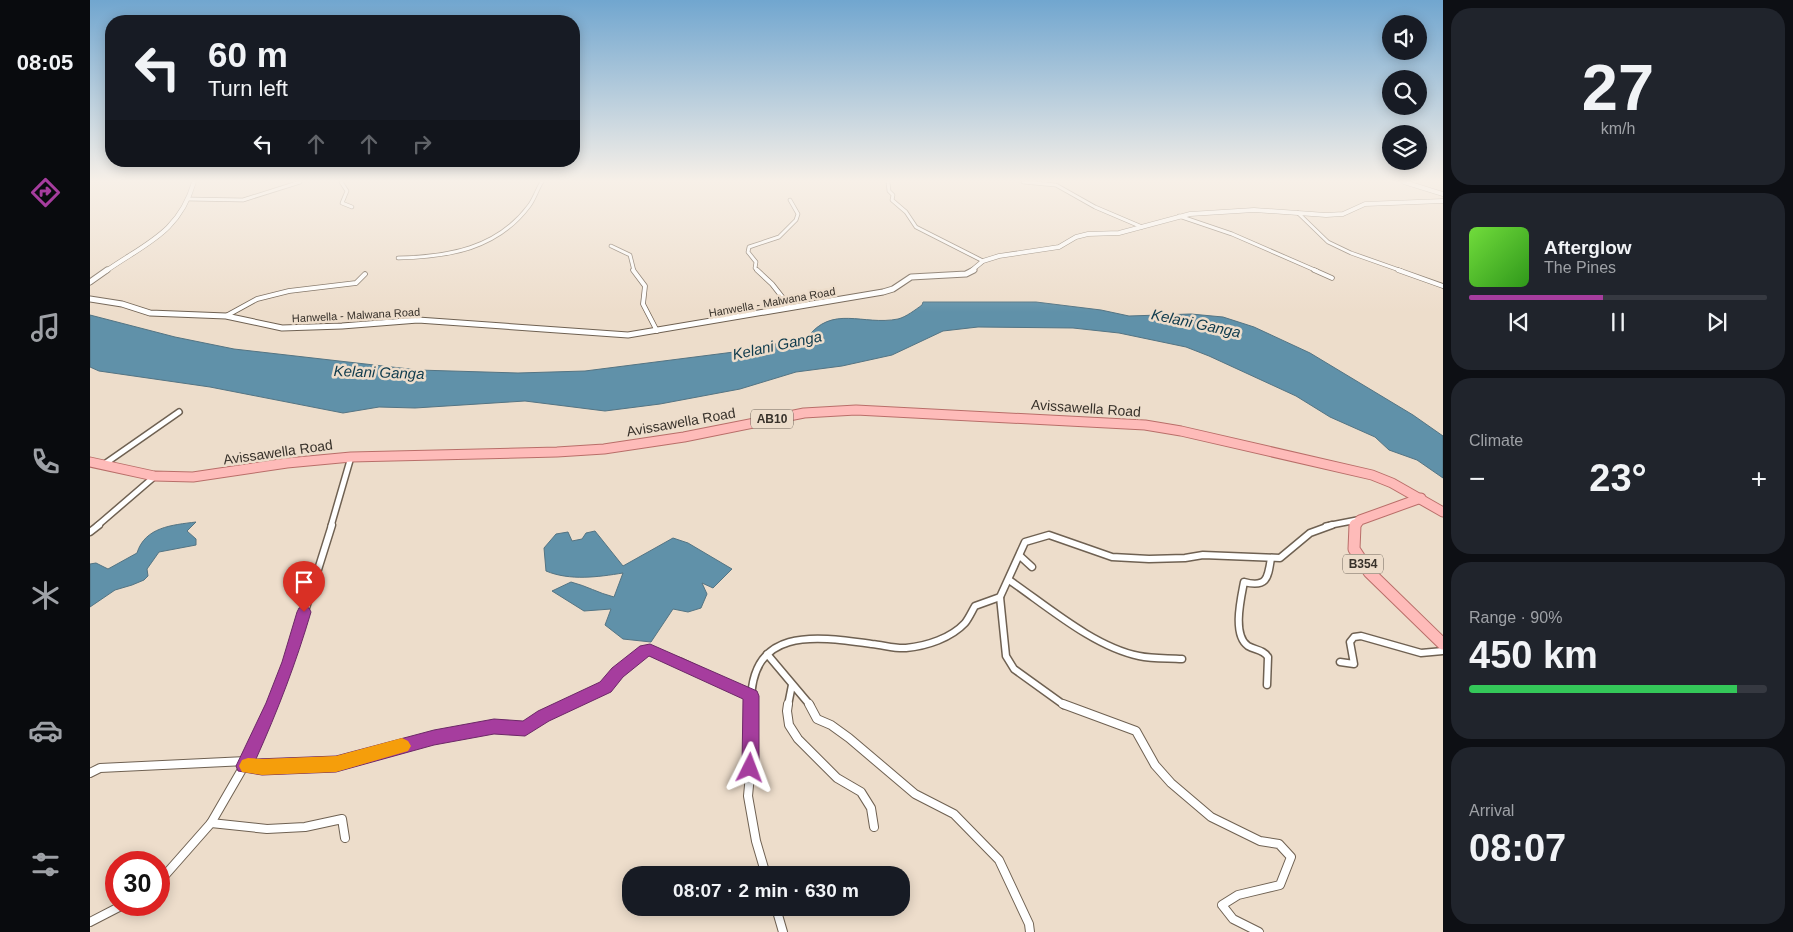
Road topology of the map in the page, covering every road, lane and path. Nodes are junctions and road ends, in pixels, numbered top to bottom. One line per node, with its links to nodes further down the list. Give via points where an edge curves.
1 (172, 225): 15 (street)
2 (509, 225): 11 (street, via 490,241 468,250 432,258)
3 (792, 225): 18 (street, via 777,238 749,247 748,252 756,262 755,268)
4 (915, 225): 12 (street)
5 (1138, 225): 9 (street)
6 (1147, 225): 9 (street, Hanwella - Malwana Road)
7 (1207, 225): 14 (street)
8 (1311, 225): 16 (street, via 1328,242 1351,253)
9 (1142, 227): 12 (street, Hanwella - Malwana Road, via 1119,234 1082,236 1059,247)
10 (611, 246): 20 (street, via 630,255 632,268 644,286 643,304)
11 (398, 258)
12 (983, 261): 18 (street, Hanwella - Malwana Road, via 966,274 916,276 883,292)
13 (365, 274): 19 (street, via 356,283 254,298)
14 (1332, 278)
15 (90, 282)
16 (1443, 286)
17 (90, 299): 19 (street, Hanwella - Malwana Road, via 122,304 150,314)
18 (790, 307): 20 (street, Hanwella - Malwana Road)
19 (226, 316): 20 (street, Hanwella - Malwana Road, via 282,328 418,320 604,334)
20 (657, 331)
21 (179, 412): 24 (street)
22 (351, 457): 25 (main road, Avissawella Road / AB10, via 193,477); 26 (main road, Avissawella Road / AB10, via 604,449 804,413 856,410 1060,420 1181,431 1372,475); 43 (street, via 289,662)
23 (90, 462): 24 (main road, Avissawella Road / AB10)
24 (102, 465): 25 (main road, Avissawella Road / AB10)
25 (154, 476): 29 (street)
26 (1421, 498): 27 (main road, Avissawella Road / AB10); 28 (main road)
27 (1443, 512)
28 (1360, 520): 31 (street, via 1322,527 1305,536 1285,556); 35 (main road, B354, via 1355,525 1353,538 1359,558 1369,572)
29 (90, 532)
30 (1020, 556): 31 (street, via 1025,542 1049,535 1112,556 1149,559 1204,554); 32 (street); 33 (street)
31 (1271, 558): 41 (street, via 1263,582 1256,585 1244,582 1240,610 1241,639 1268,657)
32 (1032, 567)
33 (1009, 580): 34 (street); 38 (street, via 1119,649 1139,656)
34 (1000, 597): 37 (street, via 974,606 966,622 932,643 904,648 827,638 797,640 775,647); 55 (street, via 1006,656 1014,670 1065,706 1136,731 1155,765 1171,784 1211,817 1260,841 1279,844 1291,857 1280,885 1238,895 1222,905 1233,919)
35 (1443, 644)
36 (1443, 652): 39 (street, via 1421,654 1360,636 1350,642 1354,664)
37 (768, 654): 40 (street); 42 (street, via 760,662)
38 (1182, 659)
39 (1340, 662)
40 (792, 685): 46 (street, via 787,711 789,725 798,739 837,778 861,792 871,808); 54 (street, via 813,709 817,719 849,738 915,794 954,814 999,860)
41 (1267, 686)
42 (751, 696): 43 (street, via 670,658 645,650 605,687 544,716 525,729 494,726 336,764 262,767); 48 (street, via 752,754 748,796)
43 (245, 763): 44 (street, via 100,768); 45 (street)
44 (90, 774)
45 (211, 823): 47 (street, via 267,830 305,827 342,819); 49 (street)
46 (874, 827)
47 (346, 838)
48 (763, 866)
49 (170, 870)
50 (105, 914): 52 (street)
51 (778, 916): 53 (street)
52 (90, 922)
53 (783, 932)
54 (1030, 932)
55 (1259, 932)

